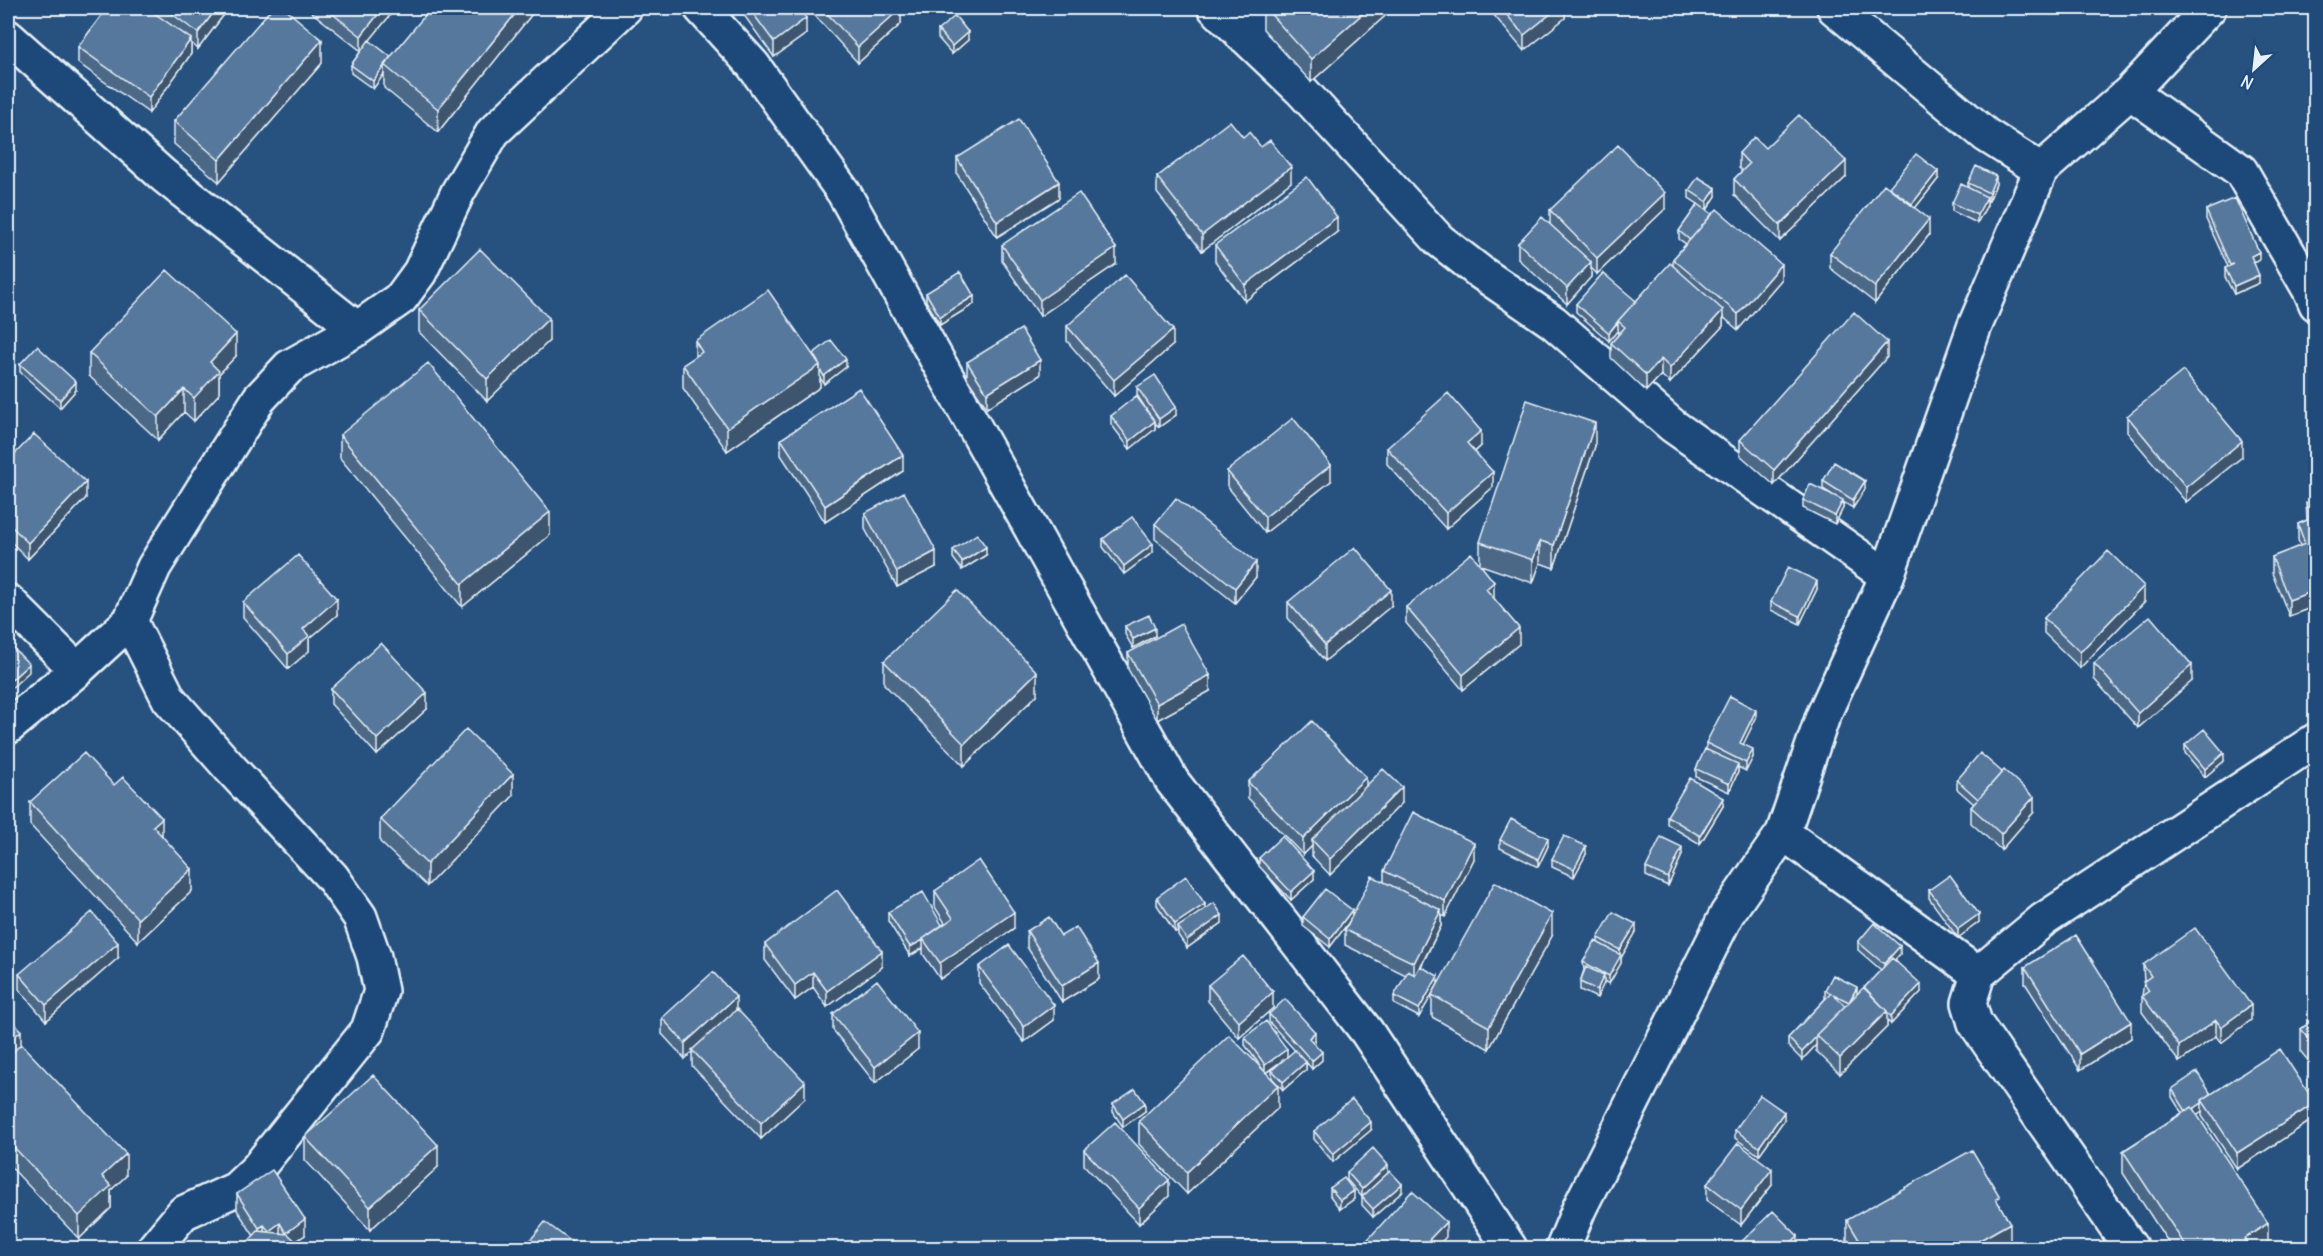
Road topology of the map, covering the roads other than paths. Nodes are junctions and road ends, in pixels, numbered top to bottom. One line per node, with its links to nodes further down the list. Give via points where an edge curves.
1 (625, 8): 12 (street, via 493,132 458,192 420,273 401,298)
2 (701, 8): 22 (street, via 753,65 844,193 1172,781 1367,1032)
3 (1215, 8): 7 (street)
4 (1266, 8): 7 (street)
5 (1834, 8): 10 (street, via 1986,135)
6 (2209, 8): 9 (street)
7 (1242, 35): 13 (street, via 1301,90 1439,240 1553,322 1673,426)
8 (8, 37): 12 (street, via 164,176)
9 (2130, 92): 10 (street); 11 (street, via 2241,171)
10 (2041, 170): 13 (street, via 1974,328)
11 (2316, 304)
12 (357, 329): 15 (street, via 289,367 259,399 154,567)
13 (1887, 576): 19 (street, via 1823,716)
14 (8, 601): 16 (street)
15 (130, 621): 16 (street); 21 (street, via 169,699 332,877 360,916 381,991 368,1030 258,1169 236,1190 183,1213)
16 (77, 670): 17 (street)
17 (8, 727)
18 (2316, 740): 20 (street, via 2043,920)
19 (1783, 833): 20 (street); 23 (street, via 1727,914)
20 (1978, 974): 24 (street, via 1969,1003 1975,1023)
21 (154, 1248)
22 (1510, 1248)
23 (1563, 1248)
24 (2131, 1248)

